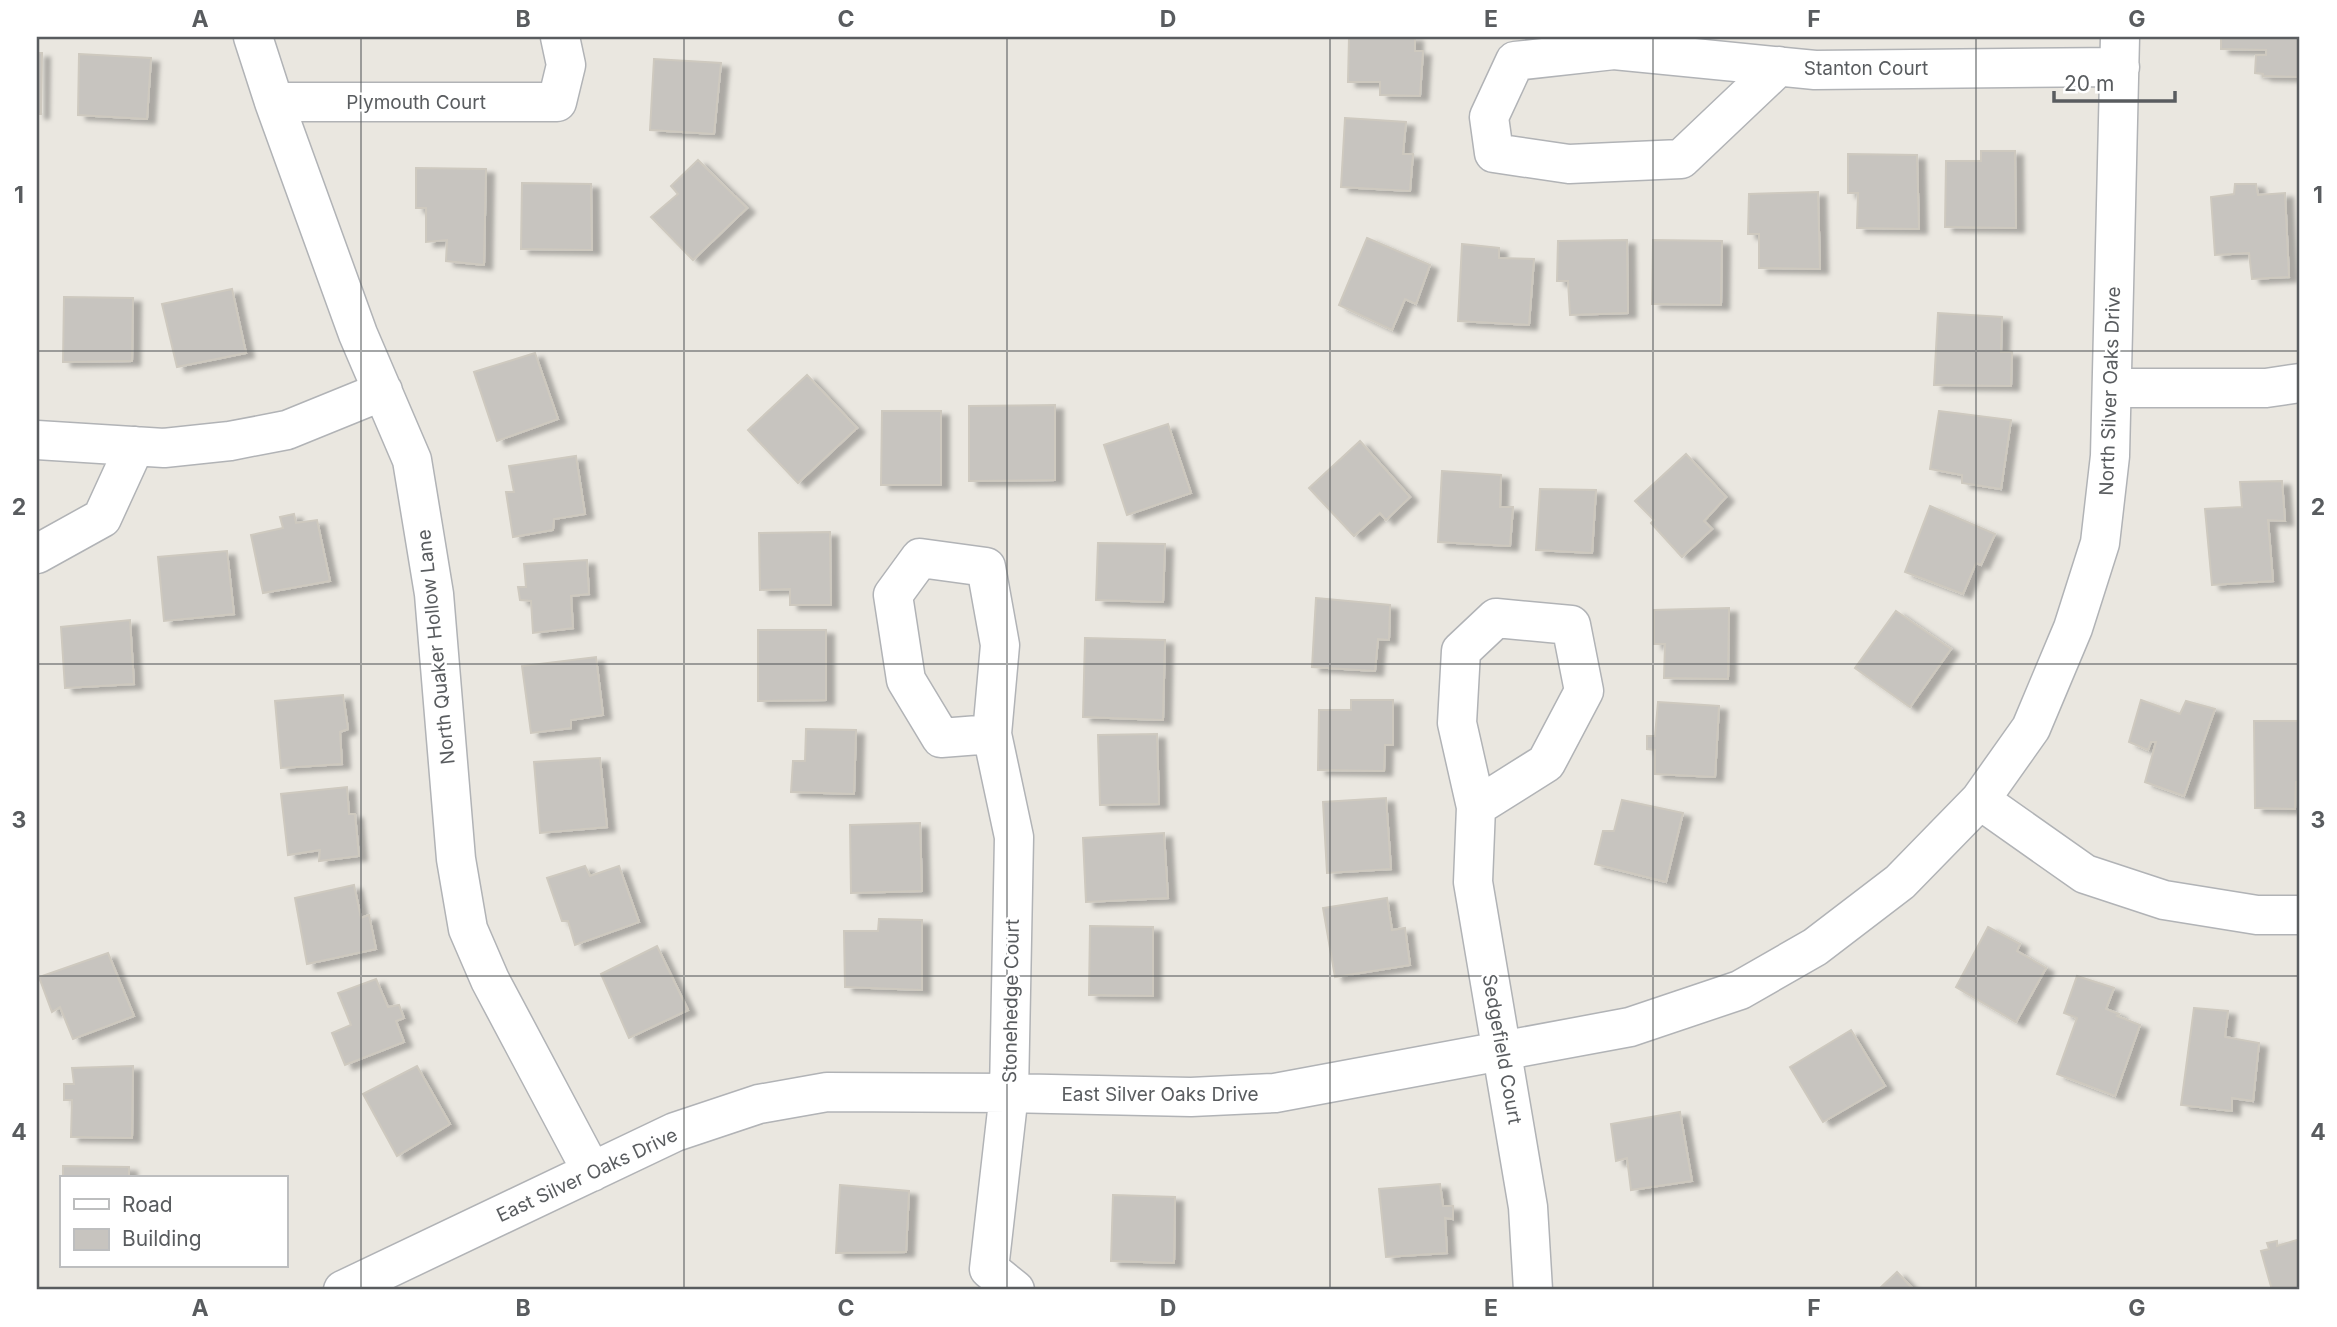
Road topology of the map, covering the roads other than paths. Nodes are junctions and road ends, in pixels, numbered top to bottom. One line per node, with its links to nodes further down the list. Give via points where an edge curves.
1 (253, 37): 5 (street, North Quaker Hollow Lane)
2 (561, 37): 5 (street, Plymouth Court, via 565,65 557,103)
3 (2120, 52): 4 (street, Stanton Court, via 1815,70); 7 (street, North Silver Oaks Drive)
4 (1779, 66): 4 (street, Stanton Court, via 1614,50 1515,61 1489,117 1494,153 1569,164 1681,159)
5 (274, 102): 8 (street, North Quaker Hollow Lane)
6 (2300, 383): 7 (street, via 2266,388)
7 (2112, 388): 13 (street, North Silver Oaks Drive, via 2100,543 2073,628 2031,728)
8 (383, 391): 10 (street, via 287,430 230,441); 18 (street, North Quaker Hollow Lane, via 412,460 432,580 456,859 468,929 490,980)
9 (37, 440): 10 (street)
10 (135, 446): 11 (street, via 103,518)
11 (37, 554)
12 (992, 734): 12 (street, Stonehedge Court, via 1000,645 986,567 920,558 893,595 906,680 941,738); 17 (street, Stonehedge Court, via 1014,837)
13 (1980, 800): 15 (street, via 2085,874 2164,900 2257,915); 16 (street, East Silver Oaks Drive, via 1900,882 1815,947 1740,990 1630,1027)
14 (1476, 807): 14 (street, Sedgefield Court, via 1546,763 1584,691 1571,625 1496,618 1461,651 1457,723); 16 (street, Sedgefield Court, via 1473,882)
15 (2300, 915)
16 (1502, 1052): 17 (street, East Silver Oaks Drive, via 1275,1093 1191,1097); 22 (street, Sedgefield Court, via 1528,1207)
17 (1009, 1093): 18 (street, East Silver Oaks Drive, via 827,1092 759,1104 675,1132); 20 (street, Stonehedge Court)
18 (592, 1172): 19 (street, East Silver Oaks Drive)
19 (403, 1277): 21 (street, East Silver Oaks Drive)
20 (992, 1283)
21 (343, 1290)
22 (1533, 1290)

